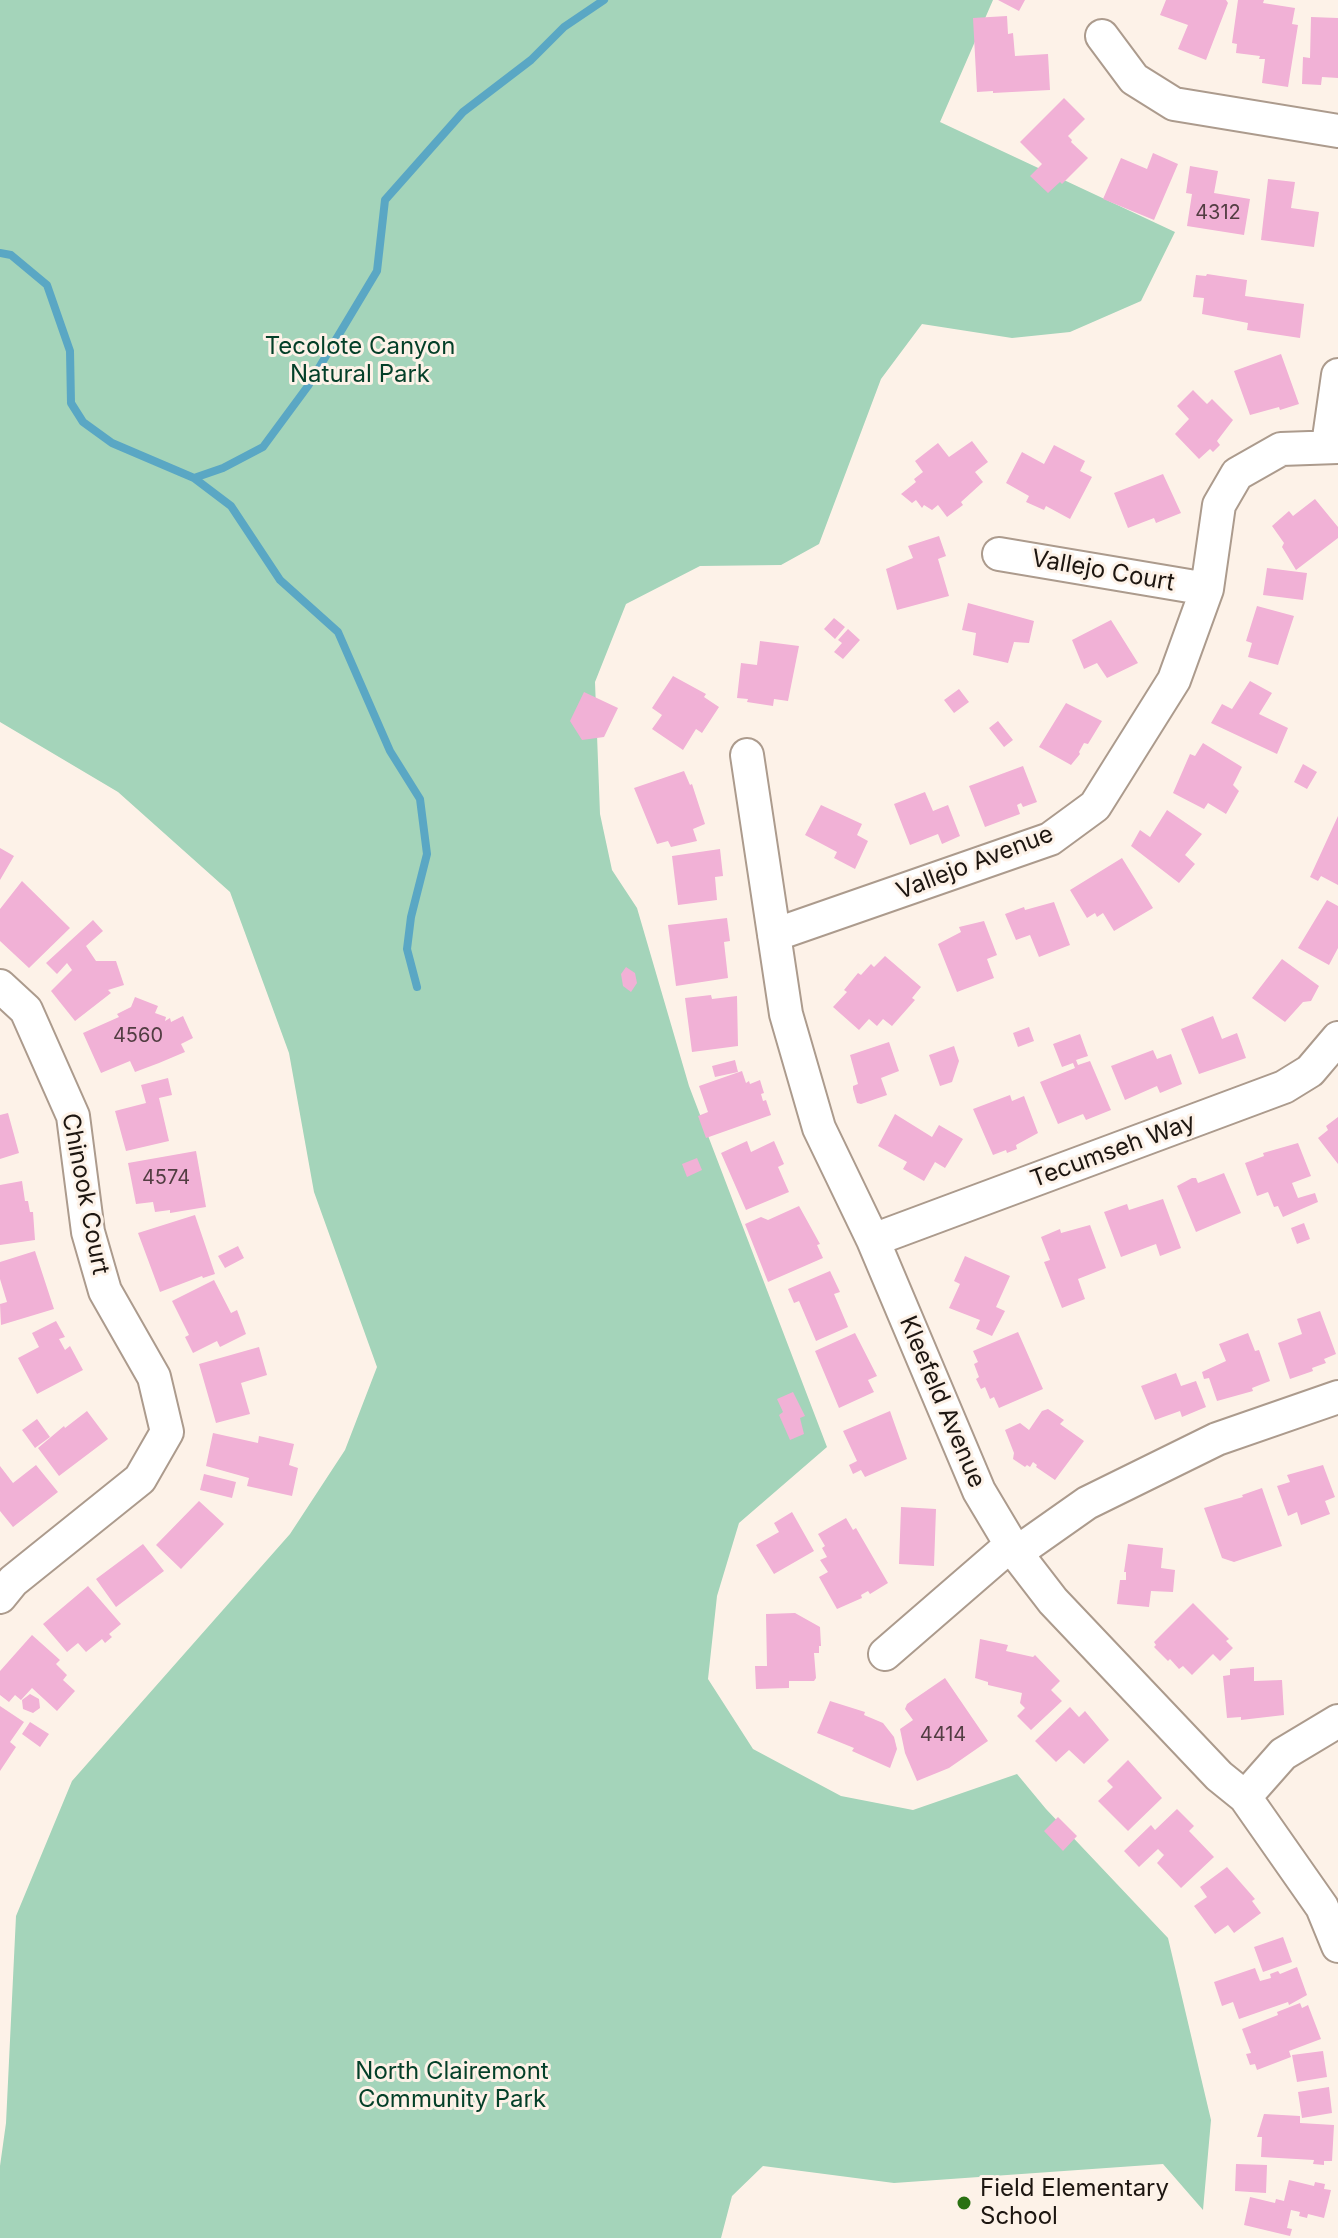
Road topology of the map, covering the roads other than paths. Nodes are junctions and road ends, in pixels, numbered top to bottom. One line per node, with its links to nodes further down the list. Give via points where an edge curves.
1 (1102, 36): 2 (street, via 1134,79 1174,104)
2 (1338, 131)
3 (1338, 375): 4 (street)
4 (1333, 446): 6 (street, Vallejo Avenue, via 1281,449 1237,474 1219,505)
5 (999, 554): 6 (street, Vallejo Court)
6 (1207, 589): 8 (street, Vallejo Avenue, via 1174,680 1095,806 1050,839)
7 (747, 755): 8 (street, Kleefeld Avenue)
8 (774, 935): 11 (street, Kleefeld Avenue, via 786,1014 819,1128)
9 (0, 986): 14 (street, Chinook Court, via 26,1010 73,1116 88,1232 105,1291 154,1377 167,1432 140,1479)
10 (1338, 1038): 11 (street, Tecumseh Way, via 1310,1071 1284,1087)
11 (873, 1240): 13 (street, Kleefeld Avenue, via 979,1491)
12 (1338, 1397): 13 (street, via 1217,1439 1087,1503)
13 (1014, 1548): 15 (street); 17 (street, Kleefeld Avenue, via 1053,1601)
14 (0, 1597)
15 (885, 1654)
16 (1338, 1721): 17 (street, via 1283,1754)
17 (1245, 1797): 18 (street, Kleefeld Avenue, via 1322,1907)
18 (1338, 1946)

